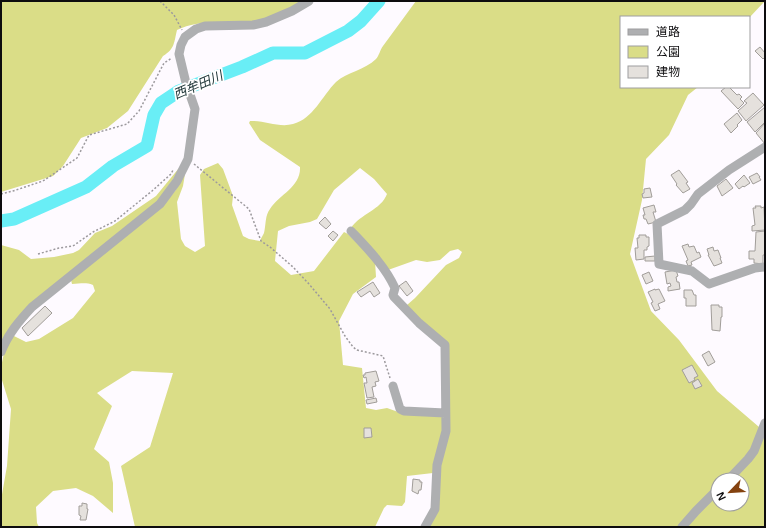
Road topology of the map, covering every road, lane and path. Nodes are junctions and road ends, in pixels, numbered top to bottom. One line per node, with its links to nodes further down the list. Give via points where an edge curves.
1 (160, 1): 3 (path, via 174,15)
2 (309, 1): 3 (street, via 266,22 252,25 205,26)
3 (185, 37): 4 (street)
4 (179, 54): 6 (street, via 195,109); 8 (path, via 164,63 139,111 127,124 89,135 77,158 43,180)
5 (765, 147): 11 (street, via 698,194 685,210 657,224 660,264 692,271 709,284)
6 (188, 159): 12 (street, via 177,181 160,204 32,307 18,322); 13 (path, via 249,209 261,241 292,266 309,284 330,309 353,347 383,356)
7 (174, 168): 10 (path, via 171,174 116,221 93,232 73,246)
8 (1, 194)
9 (351, 230): 14 (street, via 389,277 395,288 394,298 419,324 445,345)
10 (38, 254)
11 (765, 267)
12 (1, 352)
13 (393, 386): 14 (street, via 400,409)
14 (445, 413): 18 (street, via 446,431 437,465 435,509)
15 (765, 423): 16 (street, via 754,450)
16 (736, 472)
17 (710, 497): 19 (street)
18 (424, 527)
19 (682, 527)

